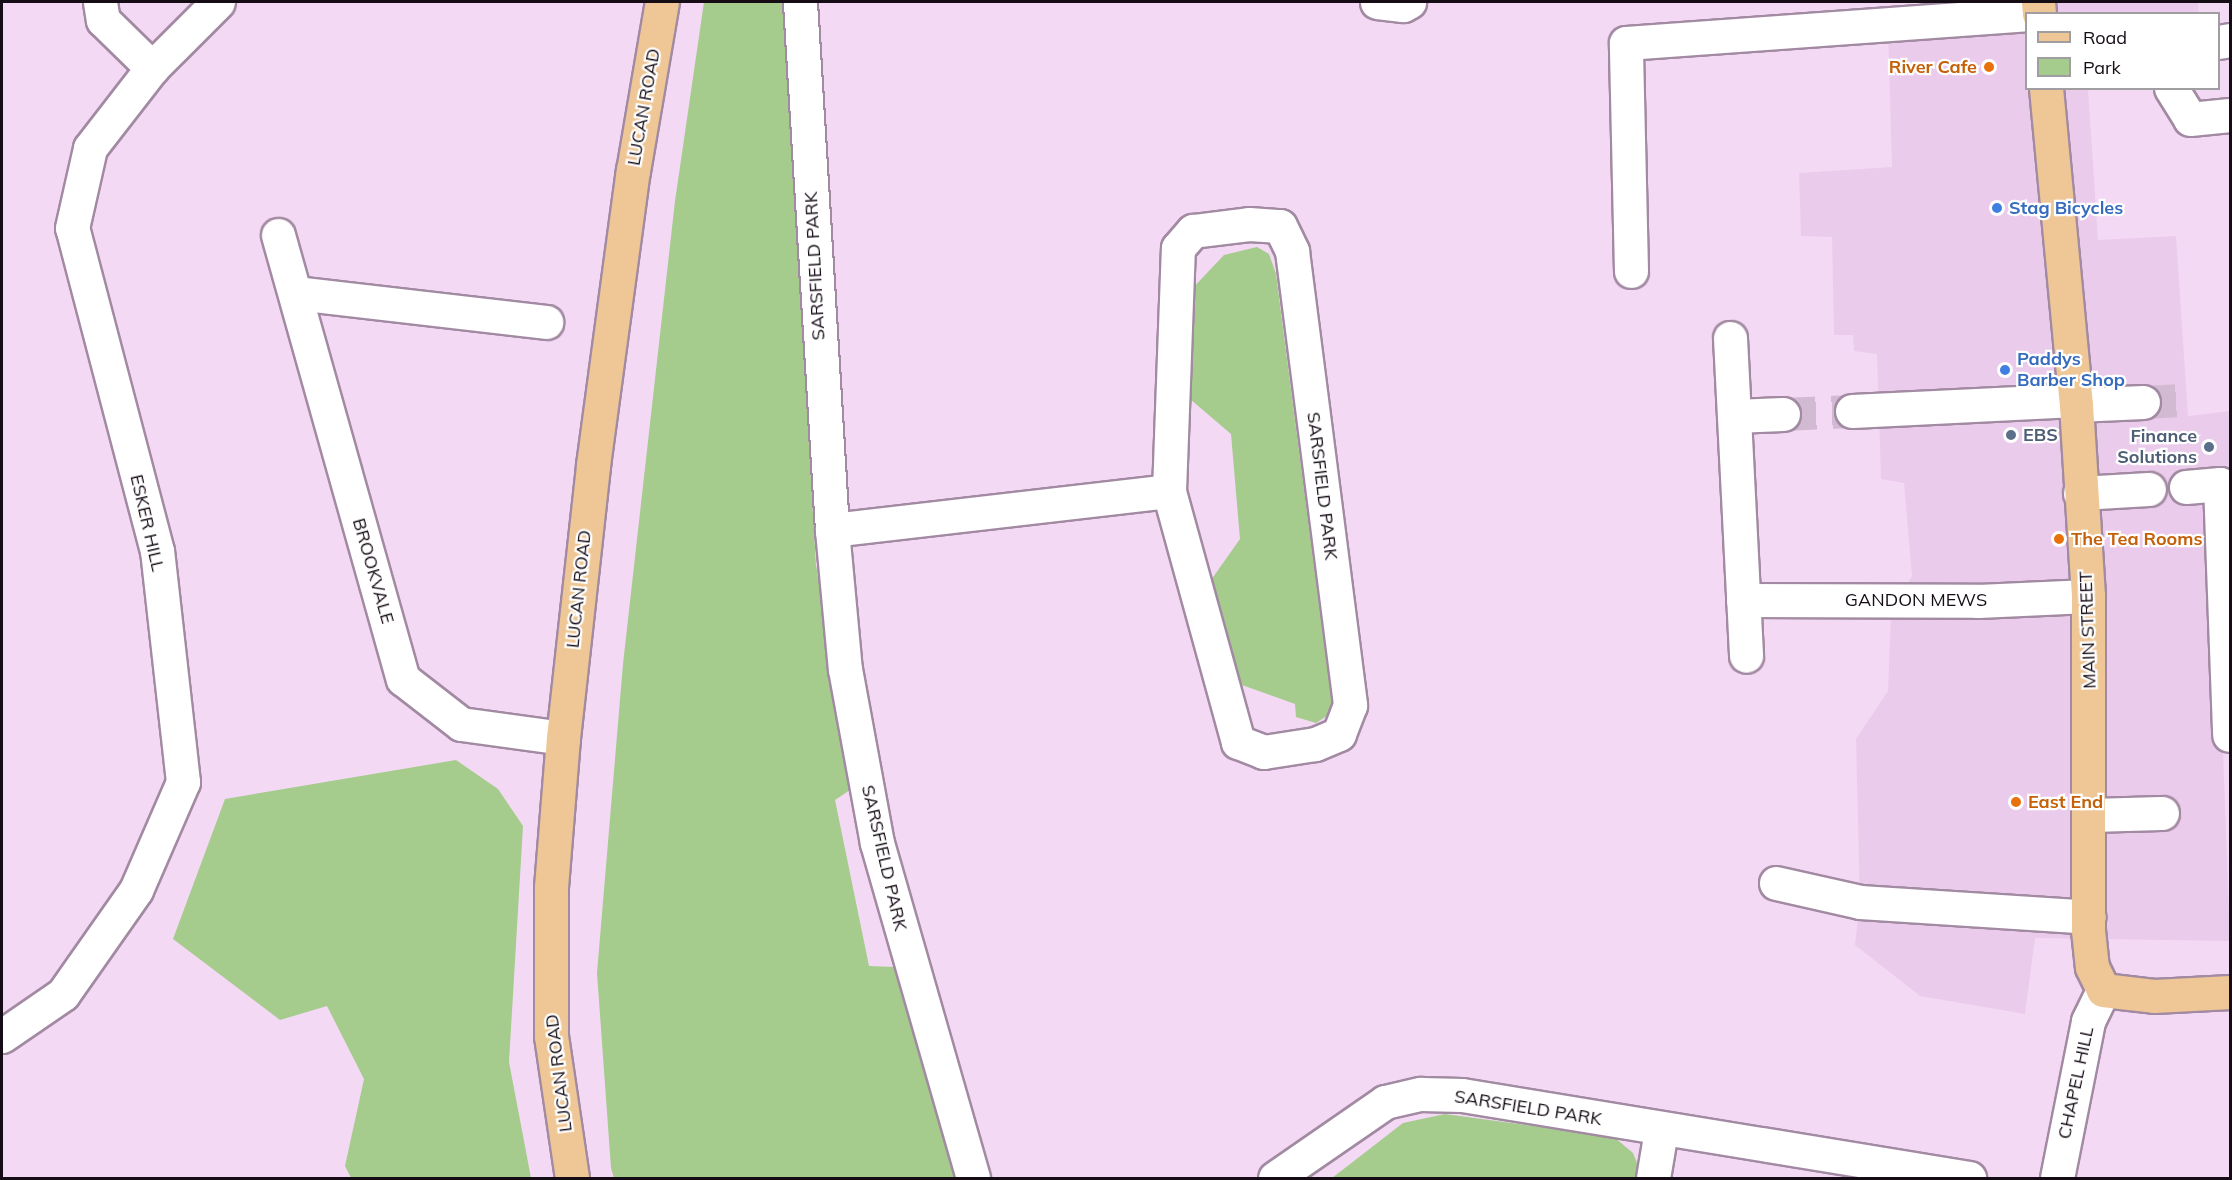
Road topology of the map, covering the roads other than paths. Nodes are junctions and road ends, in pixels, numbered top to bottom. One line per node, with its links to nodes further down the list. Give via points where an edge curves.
1 (100, 2): 8 (street, via 103,20)
2 (218, 2): 8 (street, ESKER HILL)
3 (662, 2): 31 (main road, LUCAN ROAD, via 633,171)
4 (800, 2): 26 (street, SARSFIELD PARK)
5 (1377, 2): 6 (street)
6 (1409, 2)
7 (2025, 14): 13 (street, via 1626,44)
8 (152, 68): 38 (street, ESKER HILL, via 90,148 72,228 157,552 183,782 136,890 63,994)
9 (2046, 90): 18 (main road, MAIN STREET)
10 (2172, 90): 11 (street, via 2190,119)
11 (2230, 115)
12 (278, 235): 14 (street, BROOKVALE)
13 (1630, 271)
14 (296, 293): 15 (street); 31 (street, BROOKVALE, via 403,679 461,724)
15 (546, 322)
16 (1730, 338): 21 (street)
17 (2143, 402): 18 (street)
18 (2075, 403): 19 (street); 25 (main road, MAIN STREET)
19 (1852, 411)
20 (1783, 414): 21 (street)
21 (1734, 416): 28 (street)
22 (2187, 487): 30 (street, via 2220,484)
23 (2149, 489): 25 (street)
24 (1168, 491): 24 (street, SARSFIELD PARK, via 1178,248 1193,231 1249,224 1280,226 1292,251 1350,705 1339,734 1315,744 1264,752 1238,742); 26 (street)
25 (2080, 493): 27 (main road, MAIN STREET)
26 (832, 530): 41 (street, SARSFIELD PARK, via 845,669 877,843)
27 (2088, 596): 28 (street, GANDON MEWS, via 1978,601); 33 (main road, MAIN STREET)
28 (1743, 600): 29 (street)
29 (1746, 656)
30 (2229, 735)
31 (562, 738): 40 (main road, LUCAN ROAD, via 551,887 551,1036)
32 (2162, 813): 33 (street)
33 (2090, 815): 35 (main road, MAIN STREET)
34 (1776, 883): 35 (street, via 1860,902)
35 (2089, 917): 36 (main road, MAIN STREET, via 2092,967)
36 (2103, 990): 37 (main road, via 2154,996); 45 (street, CHAPEL HILL, via 2085,1032)
37 (2230, 992)
38 (2, 1036)
39 (1661, 1130): 42 (street, SARSFIELD PARK, via 1462,1095 1421,1094 1385,1102); 43 (street); 44 (street, SARSFIELD PARK)
40 (572, 1179)
41 (973, 1179)
42 (1275, 1179)
43 (1653, 1179)
44 (1969, 1179)
45 (2057, 1179)

